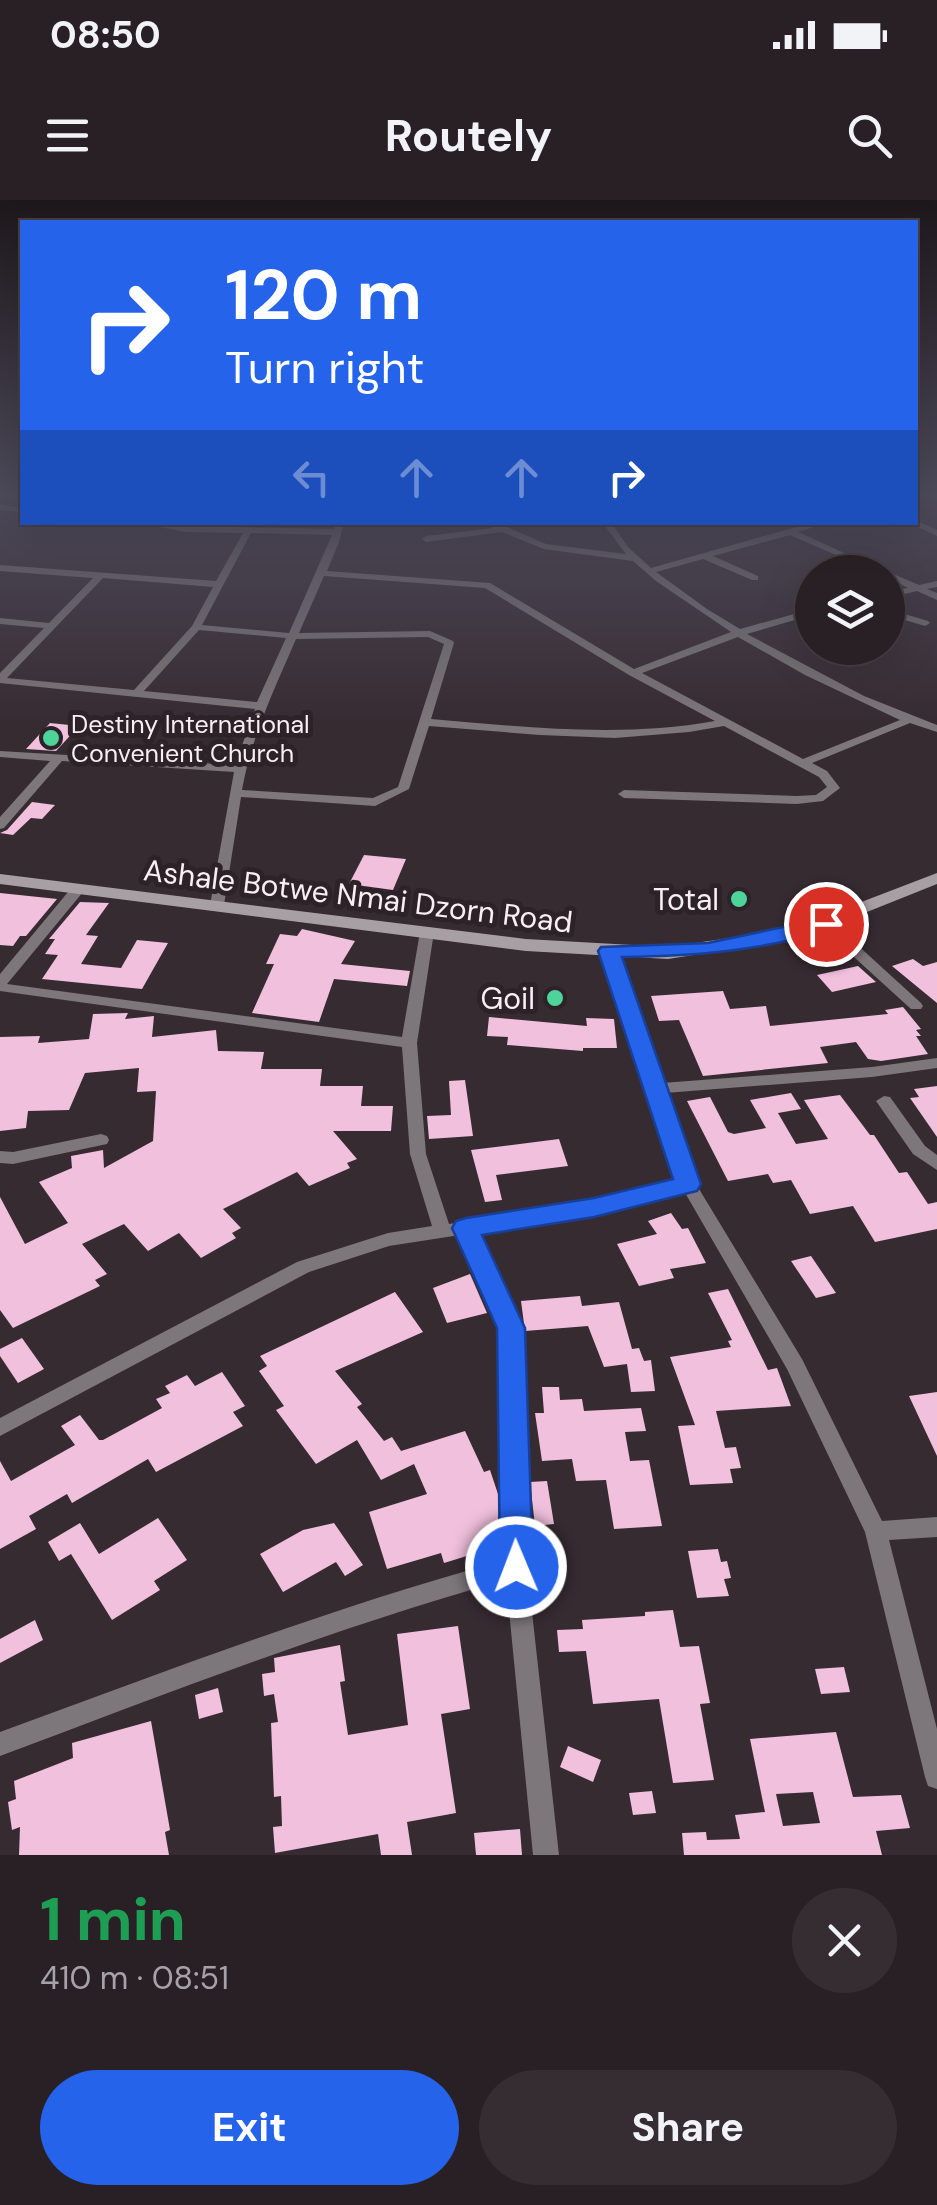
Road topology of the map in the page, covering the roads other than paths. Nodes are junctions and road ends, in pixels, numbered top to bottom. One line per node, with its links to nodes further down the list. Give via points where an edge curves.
1 (38, 570): 7 (street)
2 (224, 570): 10 (street)
3 (652, 570): 5 (street)
4 (737, 570): 8 (street)
5 (649, 571): 21 (street)
6 (321, 573): 22 (street); 23 (street, via 487,585)
7 (102, 574): 10 (street); 19 (street)
8 (754, 578)
9 (905, 583): 12 (street)
10 (216, 584): 20 (street)
11 (937, 584): 12 (street)
12 (916, 588): 13 (street); 14 (street)
13 (905, 590)
14 (937, 597)
15 (795, 617): 21 (street)
16 (905, 617): 18 (street)
17 (0, 621): 19 (street)
18 (925, 623)
19 (54, 626): 24 (street)
20 (196, 627): 22 (street); 25 (street)
21 (739, 633): 23 (street); 27 (street)
22 (292, 636): 26 (street); 28 (street, via 442,638 449,643)
23 (633, 673): 29 (street)
24 (0, 679): 25 (street)
25 (136, 694): 26 (street)
26 (262, 706): 34 (street)
27 (906, 721): 30 (street); 33 (street)
28 (426, 722): 29 (street, via 627,736); 35 (street, via 403,789 392,797 375,802)
29 (727, 722): 33 (street)
30 (937, 729)
31 (0, 754): 32 (street)
32 (58, 758): 34 (street); 37 (street)
33 (803, 764): 36 (street, via 834,788 798,800)
34 (240, 769): 35 (street)
35 (237, 793): 41 (street)
36 (624, 794)
37 (0, 824)
38 (0, 879): 40 (main road, Ashale Botwe Nmai Dzorn Road)
39 (934, 884): 42 (main road, Ashale Botwe Nmai Dzorn Road)
40 (78, 889): 41 (main road, Ashale Botwe Nmai Dzorn Road); 45 (street)
41 (217, 906): 43 (main road, Ashale Botwe Nmai Dzorn Road)
42 (826, 924): 44 (main road, Ashale Botwe Nmai Dzorn Road, via 708,950); 46 (street)
43 (427, 932): 44 (main road, Ashale Botwe Nmai Dzorn Road); 47 (street)
44 (609, 951): 49 (street)
45 (0, 985): 47 (street)
46 (916, 1006)
47 (409, 1043): 56 (street, via 418,1154)
48 (937, 1064): 49 (street)
49 (654, 1089): 54 (street)
50 (884, 1101): 53 (street)
51 (100, 1140): 52 (street)
52 (4, 1161)
53 (937, 1164)
54 (688, 1184): 55 (street); 59 (street, via 794,1364)
55 (466, 1228): 56 (street); 60 (street, via 511,1328)
56 (442, 1232): 57 (street, via 388,1240 302,1267)
57 (0, 1428)
58 (937, 1528): 59 (street)
59 (876, 1531): 62 (street)
60 (516, 1567): 61 (street, via 280,1640); 63 (street)
61 (0, 1744)
62 (937, 1777)
63 (546, 1855)

